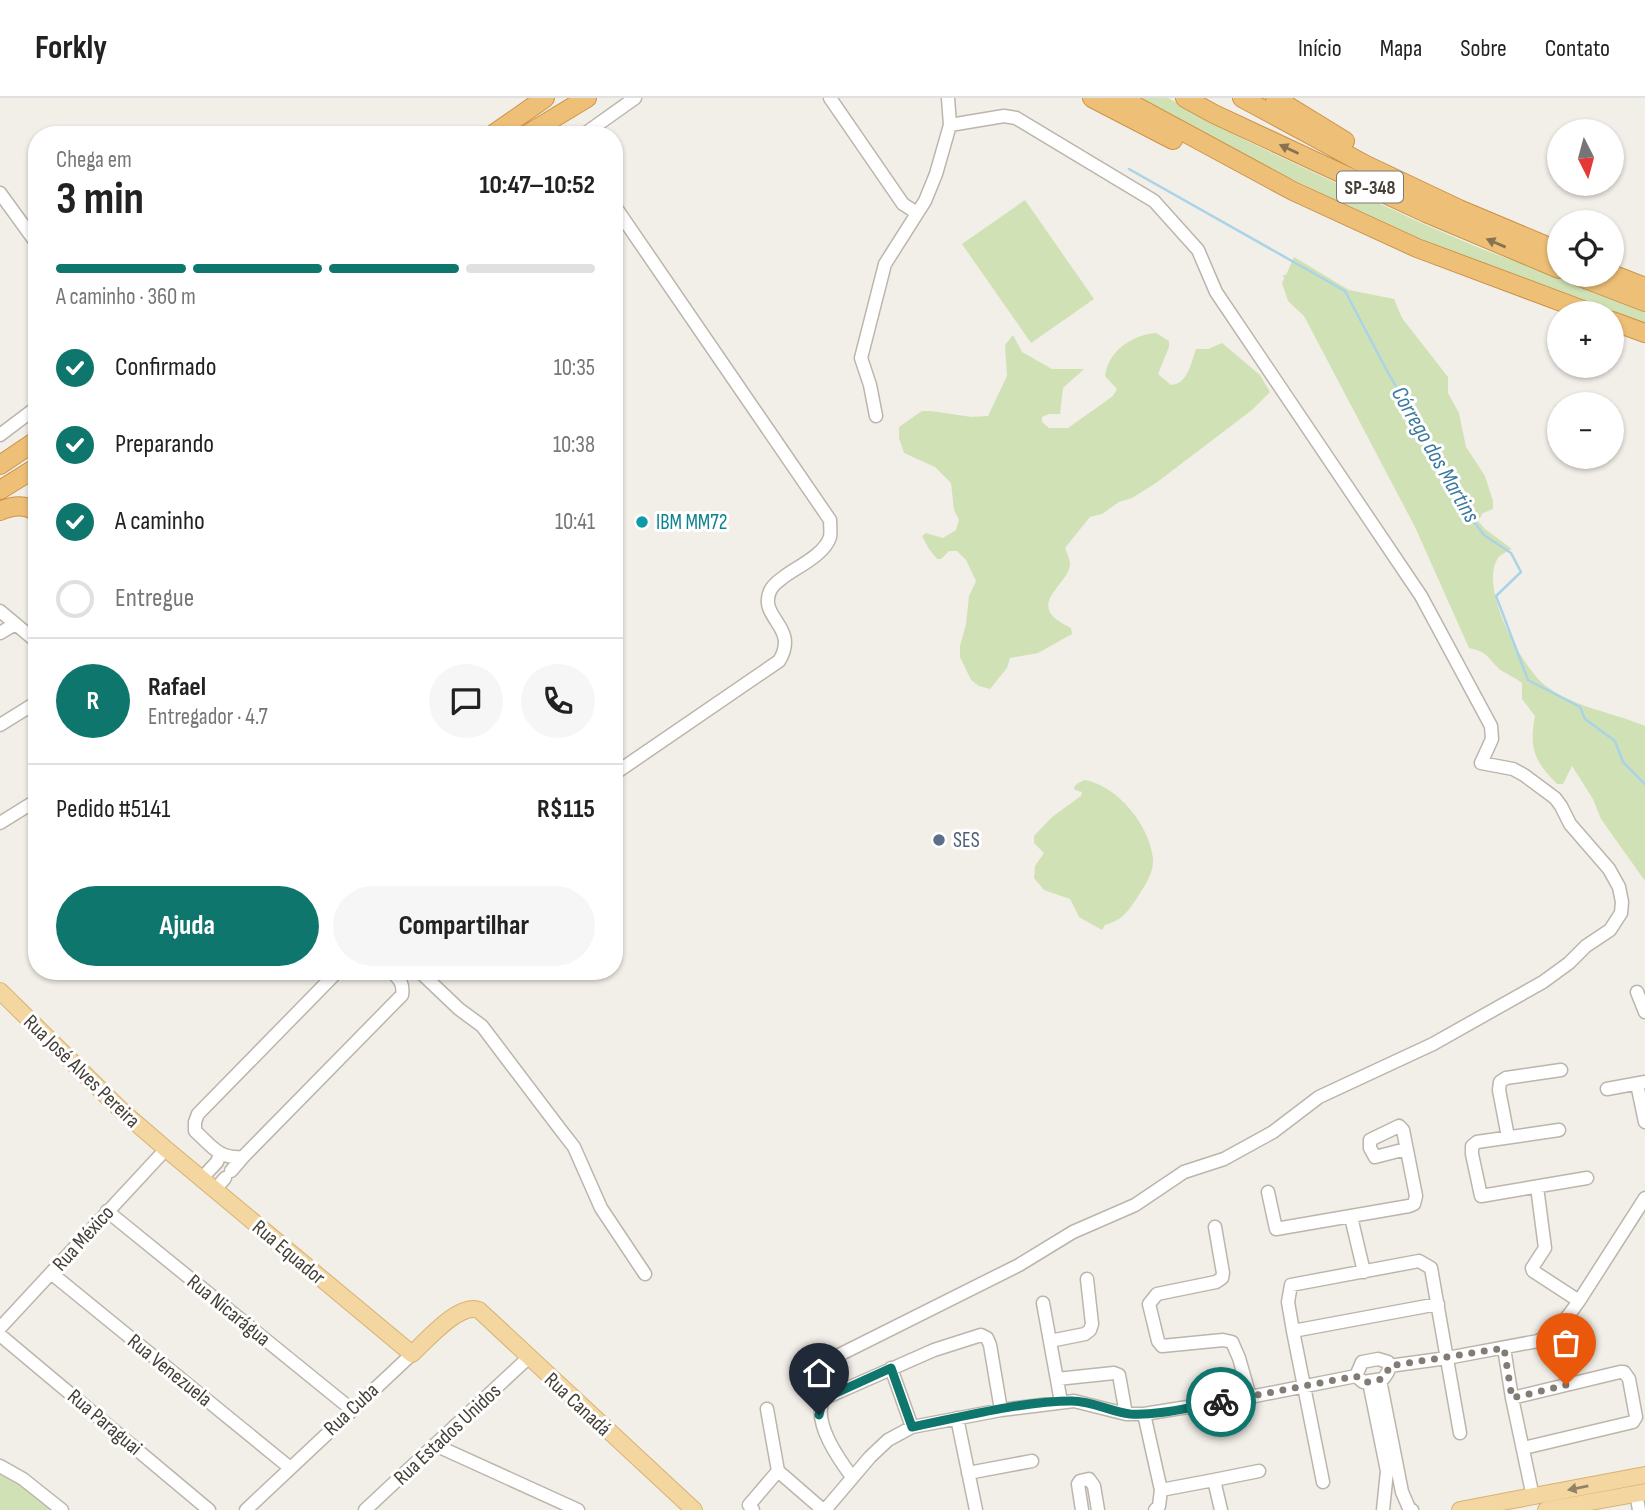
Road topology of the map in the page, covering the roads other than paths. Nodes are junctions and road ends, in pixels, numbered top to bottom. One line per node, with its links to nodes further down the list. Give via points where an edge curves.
1 (537, 98): 14 (highway)
2 (545, 98): 15 (highway)
3 (572, 98): 16 (highway)
4 (587, 98): 17 (highway)
5 (635, 98): 18 (street)
6 (830, 98): 22 (street, via 903,204)
7 (948, 98): 13 (street)
8 (1092, 98): 19 (highway, via 1205,155)
9 (1121, 98): 19 (highway, SP-348)
10 (1185, 98): 26 (highway, SP-348, one-way to 10, via 1426,213)
11 (1242, 98): 21 (highway, via 1366,166)
12 (1275, 98): 21 (highway)
13 (950, 125): 22 (street, via 936,174); 96 (street, via 1016,118 1154,201 1187,236 1216,292 1421,596 1491,726 1492,739 1481,763 1513,769 1555,798 1570,824 1614,877 1621,913 1610,930 1543,982 1462,1028 1319,1097 1273,1132 1224,1159 1184,1172 1135,1205)
14 (511, 126)
15 (512, 126)
16 (517, 126)
17 (541, 126)
18 (596, 126)
19 (1293, 191): 30 (highway, SP-348, via 1417,248)
20 (0, 193): 24 (street)
21 (1459, 209): 25 (highway)
22 (917, 213): 35 (street, via 885,264 861,358)
23 (623, 218): 49 (street, via 830,520 827,543 770,589 771,613 785,635 779,661)
24 (28, 232)
25 (1547, 246)
26 (1547, 264)
27 (1624, 279): 29 (highway)
28 (1606, 287): 31 (highway)
29 (1645, 287)
30 (1559, 301)
31 (1645, 302)
32 (1624, 325): 33 (highway)
33 (1645, 333)
34 (28, 414): 36 (street)
35 (876, 416)
36 (1, 433)
37 (28, 446): 38 (highway)
38 (0, 466)
39 (28, 473): 40 (highway)
40 (0, 490)
41 (28, 508): 42 (highway)
42 (0, 511)
43 (0, 611): 44 (street)
44 (15, 624): 45 (street); 46 (street)
45 (0, 633)
46 (28, 635)
47 (28, 708): 48 (street)
48 (0, 725)
49 (623, 768)
50 (28, 806): 51 (street)
51 (0, 823)
52 (329, 980): 66 (street, via 198,1114 195,1131)
53 (399, 980): 67 (street, via 402,995)
54 (428, 980): 80 (street, via 482,1026 561,1129 601,1208)
55 (0, 991): 64 (main road, Rua José Alves Pereira)
56 (1637, 992): 57 (street)
57 (1645, 1012)
58 (1561, 1070): 63 (street, via 1500,1082)
59 (1641, 1083): 60 (street); 61 (street)
60 (1607, 1090)
61 (1645, 1122)
62 (1559, 1130): 63 (street)
63 (1508, 1137): 71 (street, via 1472,1146 1480,1196)
64 (166, 1149): 68 (main road, Rua Equador); 75 (street, Rua México)
65 (1406, 1149): 76 (street, via 1414,1203)
66 (220, 1154): 67 (street); 68 (street)
67 (243, 1157): 70 (street)
68 (202, 1178): 70 (main road, Rua Equador)
69 (1587, 1178): 71 (street)
70 (224, 1180): 91 (main road, Rua Equador)
71 (1536, 1187): 82 (street, via 1545,1248 1533,1272)
72 (1268, 1192): 76 (street, via 1276,1229)
73 (1645, 1198): 74 (street)
74 (1641, 1210): 82 (street)
75 (107, 1212): 79 (street, Rua México); 104 (street, Rua Nicarágua)
76 (1351, 1217): 78 (street)
77 (1215, 1227): 101 (street, via 1222,1278 1157,1294 1149,1304 1162,1346 1231,1342)
78 (1364, 1272): 84 (street, via 1419,1261 1431,1268); 87 (street, via 1291,1285 1288,1302)
79 (51, 1273): 86 (street, Rua México); 116 (street, Rua Venezuela)
80 (645, 1273)
81 (1087, 1279): 89 (street, via 1090,1330)
82 (1579, 1301): 90 (street, via 1557,1331 1538,1341)
83 (1043, 1303): 89 (street)
84 (1438, 1304): 87 (street); 93 (street)
85 (459, 1311): 91 (main road, Rua Cuba); 92 (main road, Rua Canadá, via 479,1310)
86 (0, 1328)
87 (1293, 1331): 100 (street)
88 (0, 1335): 133 (street, Rua Paraguai)
89 (1049, 1341): 98 (street)
90 (1504, 1348): 93 (street); 102 (street)
91 (412, 1354): 104 (street, Rua Cuba)
92 (528, 1358): 112 (street, Rua Estados Unidos); 136 (main road, Rua Canadá)
93 (1447, 1358): 94 (street); 111 (street)
94 (1389, 1366): 97 (street, via 1378,1359 1362,1362); 99 (street, via 1388,1374)
95 (891, 1368): 106 (street, via 981,1335 990,1345); 110 (street); 121 (street, via 823,1399 820,1407 835,1454)
96 (805, 1371)
97 (1356, 1376): 99 (street, via 1363,1382); 100 (street)
98 (1057, 1379): 103 (street); 107 (street, via 1119,1375)
99 (1374, 1381): 130 (street); 143 (street, via 1387,1471)
100 (1304, 1386): 101 (street); 123 (street)
101 (1250, 1397): 108 (street)
102 (1512, 1398): 113 (street); 113 (street, via 1620,1372 1629,1379 1633,1422)
103 (1061, 1402): 106 (street); 107 (street, via 1089,1403)
104 (351, 1409): 116 (street, Rua Cuba)
105 (768, 1409): 117 (street)
106 (1001, 1410): 109 (street)
107 (1126, 1413): 108 (street)
108 (1144, 1414): 124 (street)
109 (957, 1418): 110 (street); 119 (street)
110 (912, 1427): 121 (street, via 888,1440)
111 (1460, 1433)
112 (435, 1445): 128 (street, Rua Estados Unidos); 135 (street)
113 (1524, 1448): 126 (street)
114 (1032, 1461): 119 (street)
115 (0, 1466): 132 (street)
116 (289, 1467): 134 (street, Rua Cuba)
117 (778, 1471): 129 (street); 137 (street, via 749,1506)
118 (1259, 1471): 122 (street)
119 (968, 1473): 138 (street)
120 (1645, 1475): 126 (main road, one-way to 126)
121 (852, 1477): 129 (street)
122 (1214, 1480): 124 (street); 142 (street)
123 (1323, 1482)
124 (1161, 1490): 141 (street)
125 (1641, 1492): 131 (main road); 145 (street)
126 (1533, 1497): 127 (main road)
127 (1481, 1508): 144 (main road)
128 (369, 1509)
129 (818, 1509)
130 (1407, 1509)
131 (1553, 1509)
132 (62, 1510)
133 (209, 1510)
134 (246, 1510)
135 (578, 1510)
136 (694, 1510)
137 (753, 1510)
138 (976, 1510)
139 (1082, 1510): 140 (street, via 1078,1484 1089,1479)
140 (1098, 1510)
141 (1155, 1510)
142 (1221, 1510)
143 (1383, 1510)
144 (1460, 1510)
145 (1639, 1510)

